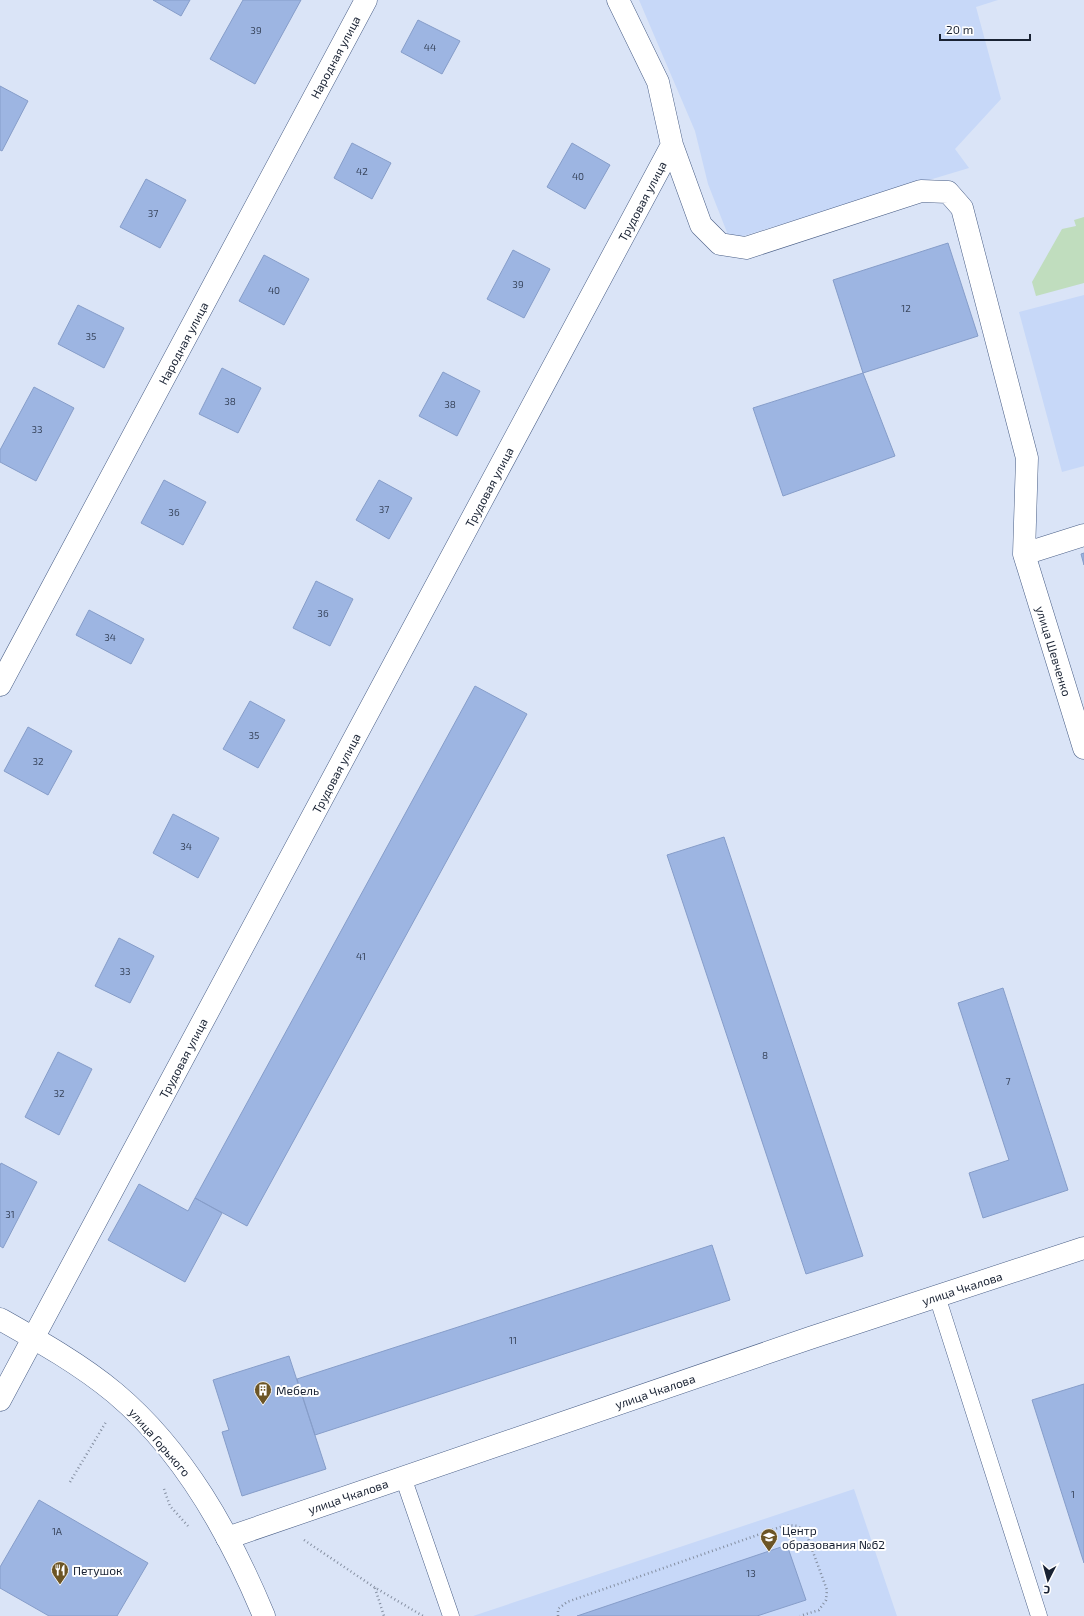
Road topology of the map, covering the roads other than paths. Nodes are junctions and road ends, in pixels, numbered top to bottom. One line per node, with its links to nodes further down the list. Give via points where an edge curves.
1 (366, 0): 6 (street, Народная улица)
2 (618, 0): 3 (street, улица Шевченко, via 658,82)
3 (672, 145): 5 (street, улица Шевченко, via 701,225 720,244 746,248 921,191 948,192 962,208 1028,458); 11 (street, Трудовая улица)
4 (1084, 535): 5 (street)
5 (1024, 554): 7 (street, улица Шевченко)
6 (0, 685)
7 (1084, 748)
8 (1084, 1248): 9 (street, улица Чкалова)
9 (937, 1296): 13 (street, улица Чкалова); 17 (lane)
10 (0, 1319): 11 (street, улица Горького)
11 (33, 1338): 12 (street, Трудовая улица); 14 (street, улица Горького, via 114,1392 146,1422 203,1495)
12 (0, 1400)
13 (403, 1477): 14 (street, улица Чкалова); 16 (lane)
14 (227, 1538): 15 (street, улица Горького)
15 (264, 1616)
16 (451, 1616)
17 (1039, 1616)

